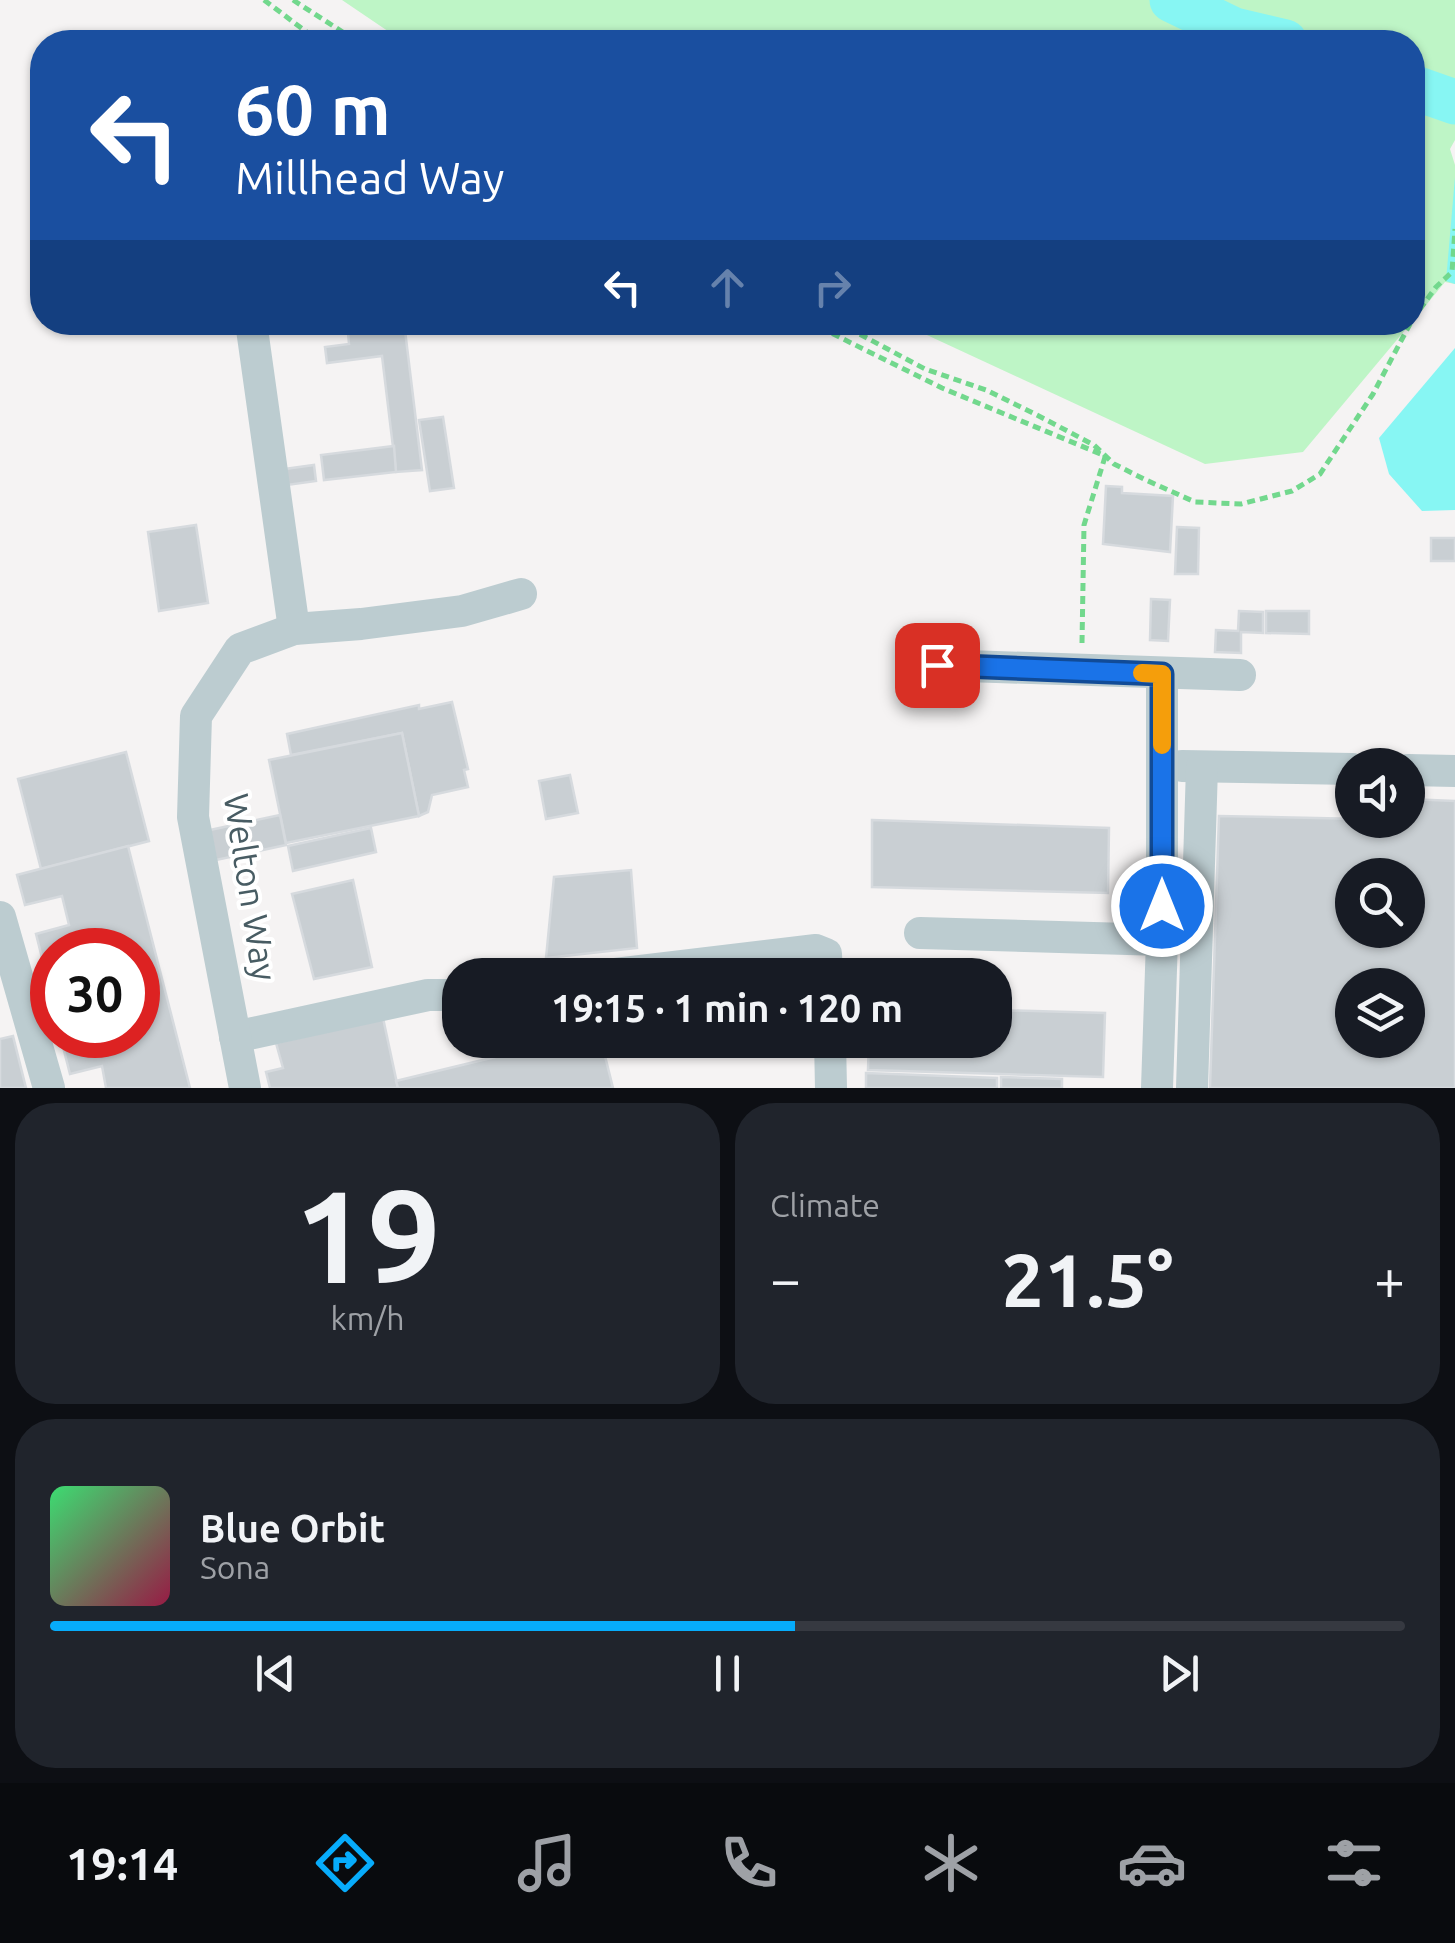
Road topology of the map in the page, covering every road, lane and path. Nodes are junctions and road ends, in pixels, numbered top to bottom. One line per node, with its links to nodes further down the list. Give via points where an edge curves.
1 (264, 0): 3 (path)
2 (293, 0): 4 (path)
3 (304, 30)
4 (339, 30)
5 (1455, 230): 6 (path, via 1452,272)
6 (1425, 302)
7 (253, 335): 13 (street)
8 (835, 335): 11 (path)
9 (861, 335): 11 (path, via 1036,414)
10 (1404, 335): 11 (path, via 1320,474 1292,490 1241,504 1196,502)
11 (1106, 456): 15 (path, via 1084,524 1081,653)
12 (522, 594): 13 (street, Welton Way, via 462,611)
13 (294, 628): 29 (street, Welton Way, via 240,649 196,716 194,817)
14 (937, 665): 15 (street)
15 (1096, 671): 16 (street)
16 (1162, 674): 17 (street); 18 (street)
17 (1240, 675)
18 (1162, 767): 19 (street); 25 (street)
19 (1202, 767): 20 (street); 35 (street)
20 (1335, 769)
21 (1425, 770): 22 (street)
22 (1455, 771)
23 (0, 917): 31 (street)
24 (920, 933): 25 (street)
25 (1162, 940): 34 (street)
26 (749, 958): 27 (street, via 816,950)
27 (826, 958)
28 (442, 995): 29 (street)
29 (235, 1037): 32 (street, Welton Way)
30 (830, 1058): 33 (street)
31 (49, 1088)
32 (245, 1088)
33 (831, 1088)
34 (1157, 1088)
35 (1192, 1088)

